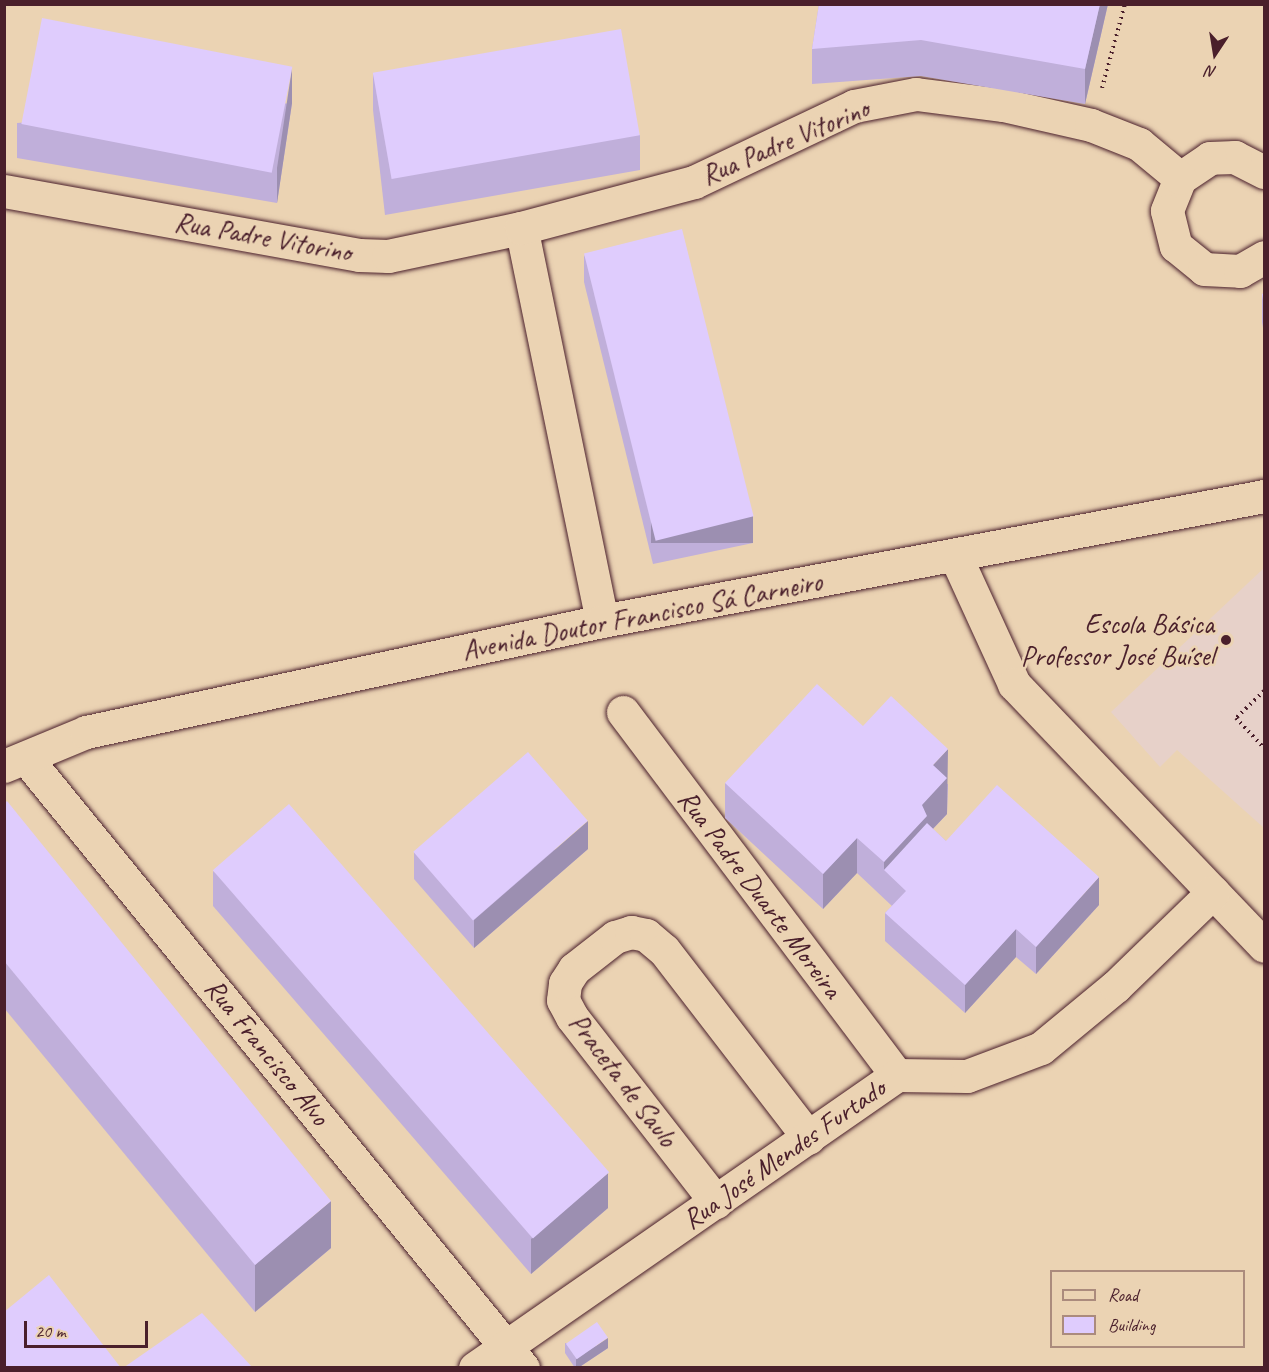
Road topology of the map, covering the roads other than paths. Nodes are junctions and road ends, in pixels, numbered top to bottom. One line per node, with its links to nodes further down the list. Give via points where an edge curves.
1 (1264, 172): 2 (street, via 1246,161 1222,157 1199,163)
2 (1180, 178): 4 (street, Rua Padre Vitorino, via 1139,144 1091,125 1003,105 916,94 854,106 694,182); 5 (street, via 1169,200 1167,217 1171,235 1184,256 1204,269 1228,273 1252,266)
3 (4, 191): 4 (street, Rua Padre Vitorino, via 359,255 388,256)
4 (521, 228): 8 (street)
5 (1264, 257)
6 (1264, 496): 7 (street, Avenida Doutor Francisco Sá Carneiro)
7 (955, 555): 8 (street, Avenida Doutor Francisco Sá Carneiro); 11 (street, via 1014,684)
8 (602, 621): 10 (street, Avenida Doutor Francisco Sá Carneiro, via 86,732)
9 (623, 712): 13 (street, Rua Padre Duarte Moreira)
10 (12, 765): 16 (street, Rua Francisco Alvo)
11 (1213, 892): 12 (street); 13 (street, Rua José Mendes Furtado, via 1116,986 1041,1048 967,1076)
12 (1264, 946)
13 (897, 1075): 14 (street, Rua José Mendes Furtado)
14 (809, 1138): 15 (street, Rua José Mendes Furtado); 15 (street, Praceta de Saulo, via 664,950 646,935 631,932 615,937 574,969 565,984 563,1000 572,1017)
15 (716, 1202): 16 (street, Rua José Mendes Furtado)
16 (515, 1357): 17 (street, Rua José Mendes Furtado)
17 (479, 1367)

